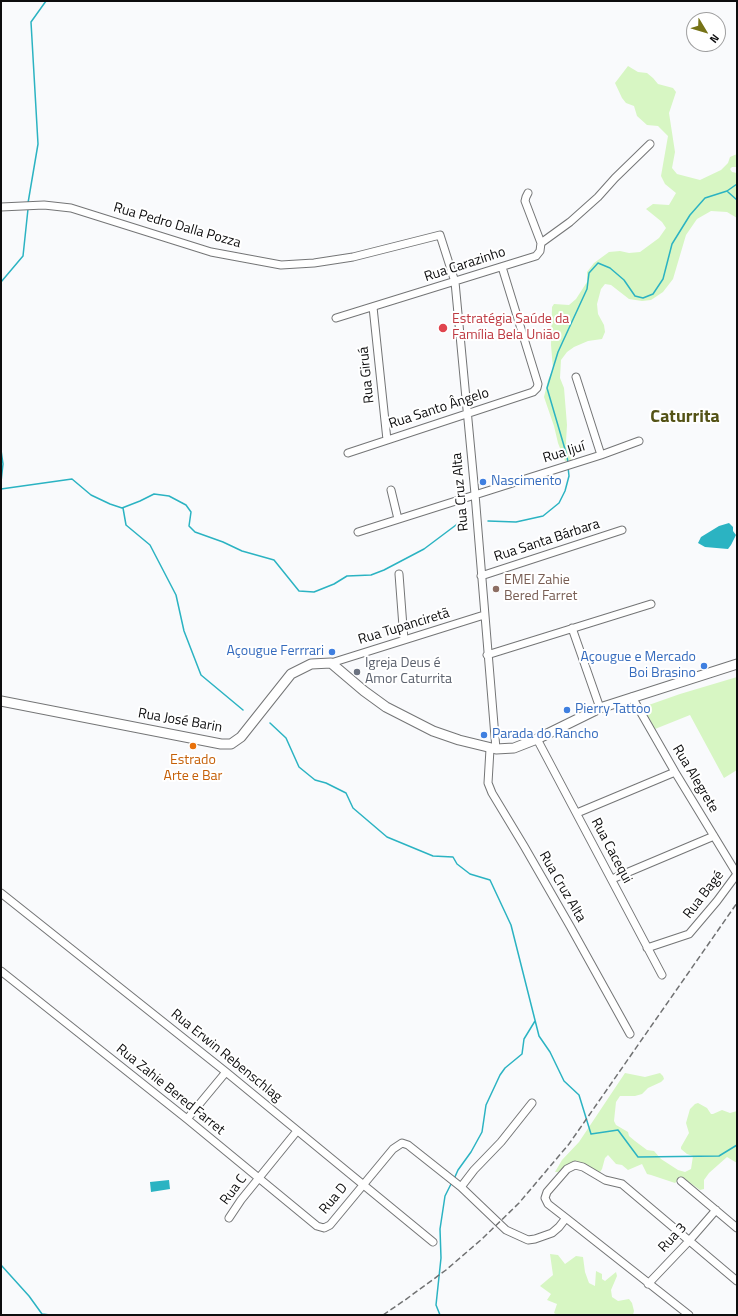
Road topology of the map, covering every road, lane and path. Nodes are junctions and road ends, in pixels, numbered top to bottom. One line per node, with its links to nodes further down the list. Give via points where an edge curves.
1 (650, 144): 5 (street, via 598,197 570,222)
2 (528, 193): 5 (street, via 525,201)
3 (1, 207): 4 (street, Rua Pedro Dalla Pozza, via 44,205 71,208 211,252 281,265 314,263 353,256)
4 (440, 234): 7 (street, Rua Cruz Alta)
5 (541, 242): 6 (street, Rua Carazinho, via 540,251 536,256)
6 (502, 267): 7 (street, Rua Carazinho); 11 (street, Rua Santo Ângelo, via 538,384 533,392)
7 (454, 282): 8 (street, Rua Carazinho); 11 (street, Rua Cruz Alta)
8 (373, 307): 9 (street, Rua Carazinho); 12 (street, Rua Giruá)
9 (336, 318)
10 (576, 378): 15 (street)
11 (467, 413): 12 (street, Rua Santo Ângelo); 17 (street, Rua Cruz Alta)
12 (387, 440): 14 (street, Rua Santo Ângelo)
13 (640, 441): 15 (street, Rua Ijuí)
14 (348, 453)
15 (601, 455): 17 (street, Rua Ijuí)
16 (391, 490): 18 (street)
17 (475, 494): 18 (street, Rua Ijuí); 22 (street, Rua Cruz Alta)
18 (398, 519): 20 (street, Rua Ijuí)
19 (622, 530): 22 (street, Rua Santa Bárbara)
20 (358, 532)
21 (399, 574): 26 (street)
22 (481, 576): 24 (street, Rua Cruz Alta)
23 (651, 604): 25 (street)
24 (484, 616): 26 (street, Rua Tupanciretã); 27 (street, Rua Cruz Alta)
25 (572, 628): 27 (street); 32 (street)
26 (404, 640): 28 (street, Rua Tupanciretã)
27 (488, 655): 34 (street, Rua Cruz Alta)
28 (331, 663): 31 (main road, Rua José Barin, via 311,664 291,674 241,737 231,744); 34 (main road, via 386,707 433,731)
29 (737, 664): 30 (main road)
30 (632, 697): 32 (main road); 35 (street, Rua Alegrete)
31 (1, 702)
32 (600, 708): 33 (main road)
33 (537, 740): 34 (main road, via 514,748); 36 (street, Rua Cacequi)
34 (493, 749): 44 (street, Rua Cruz Alta, via 488,783 492,793)
35 (675, 772): 36 (street); 37 (street, Rua Alegrete)
36 (577, 813): 39 (street, Rua Cacequi)
37 (714, 836): 38 (street, Rua Alegrete); 39 (street)
38 (737, 874): 41 (street, Rua Bagé, via 689,934)
39 (612, 879): 41 (street, Rua Cacequi)
40 (1, 893): 45 (street, Rua Erwin Rebenschlag)
41 (647, 948): 43 (street, Rua Cacequi)
42 (1, 970): 47 (street, Rua Zahie Bered Farret)
43 (662, 975)
44 (630, 1034)
45 (226, 1072): 47 (street); 48 (street, Rua Erwin Rebenschlag)
46 (532, 1103): 52 (street)
47 (187, 1119): 49 (street, Rua Zahie Bered Farret)
48 (297, 1131): 49 (street, Rua C); 51 (street, Rua Erwin Rebenschlag)
49 (259, 1179): 54 (street, Rua C); 56 (street, Rua Zahie Bered Farret, via 317,1226)
50 (681, 1181): 53 (street)
51 (363, 1185): 52 (street, Rua D, via 393,1149 402,1143 414,1148); 56 (street, Rua D, via 330,1225); 59 (street, Rua Erwin Rebenschlag)
52 (461, 1187): 55 (street, via 506,1230 528,1240 552,1233)
53 (716, 1210): 57 (street); 58 (street, Rua 3)
54 (229, 1218)
55 (566, 1218): 58 (street, via 548,1204 545,1198 547,1192 567,1169 576,1165 605,1180 622,1184); 61 (street)
56 (324, 1228)
57 (737, 1228)
58 (689, 1241): 60 (street); 61 (street, Rua 3)
59 (433, 1242)
60 (737, 1281)
61 (648, 1284): 62 (street)
62 (689, 1315)

